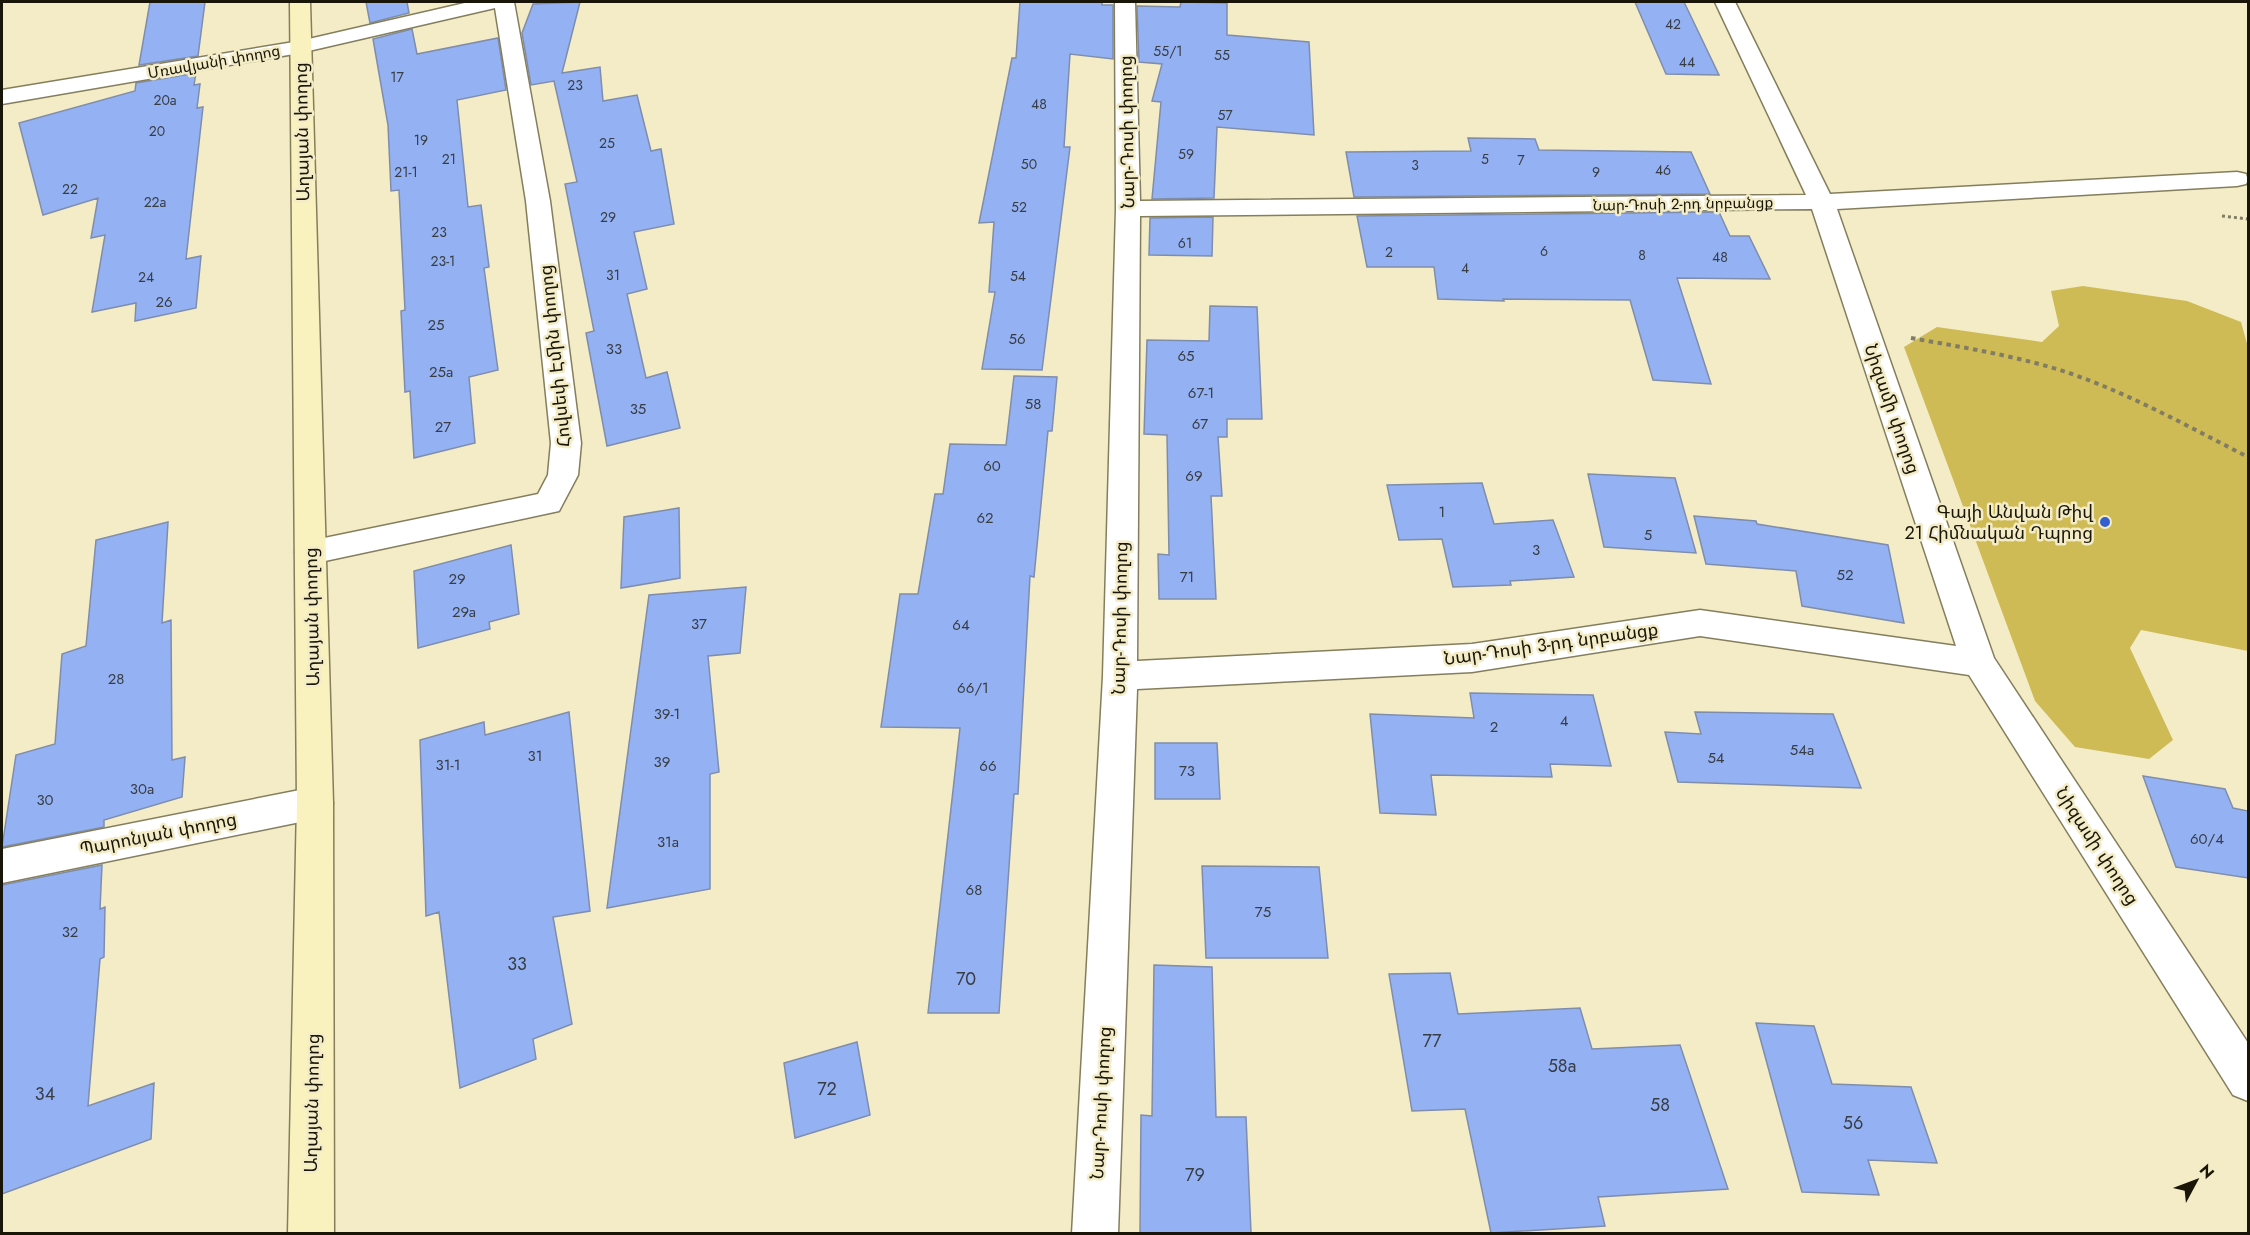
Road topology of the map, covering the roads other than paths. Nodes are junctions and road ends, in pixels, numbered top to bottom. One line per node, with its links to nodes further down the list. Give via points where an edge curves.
1 (300, 2): 6 (street, Աղայան փողոց)
2 (494, 2): 6 (street, Մռավյանի փողոց)
3 (504, 2): 11 (street, Հովսեփ Էմին փողոց, via 554,322 566,443 563,475 548,503)
4 (1125, 2): 10 (street, Նար-Դոսի փողոց)
5 (1725, 2): 9 (street, Նիզամի փողոց)
6 (300, 47): 7 (street, Մռավյանի փողոց); 11 (street, Աղայան փողոց)
7 (2, 98)
8 (2237, 179): 9 (street, Նար-Դոսի 2-րդ նրբանցք)
9 (1822, 202): 10 (street, Նար-Դոսի 2-րդ նրբանցք); 12 (street, Նիզամի փողոց)
10 (1128, 209): 13 (street, Նար-Դոսի փողոց)
11 (310, 552): 14 (street, Աղայան փողոց)
12 (1979, 663): 13 (street, Նար-Դոսի 3-րդ նրբանցք, via 1700,623 1472,658); 16 (street, Նիզամի փողոց)
13 (1120, 676): 18 (street, Նար-Դոսի փողոց)
14 (315, 803): 15 (street, Պարոնյան փողոց); 17 (street, Աղայան փողոց)
15 (2, 866)
16 (2248, 1080)
17 (311, 1233)
18 (1095, 1233)

